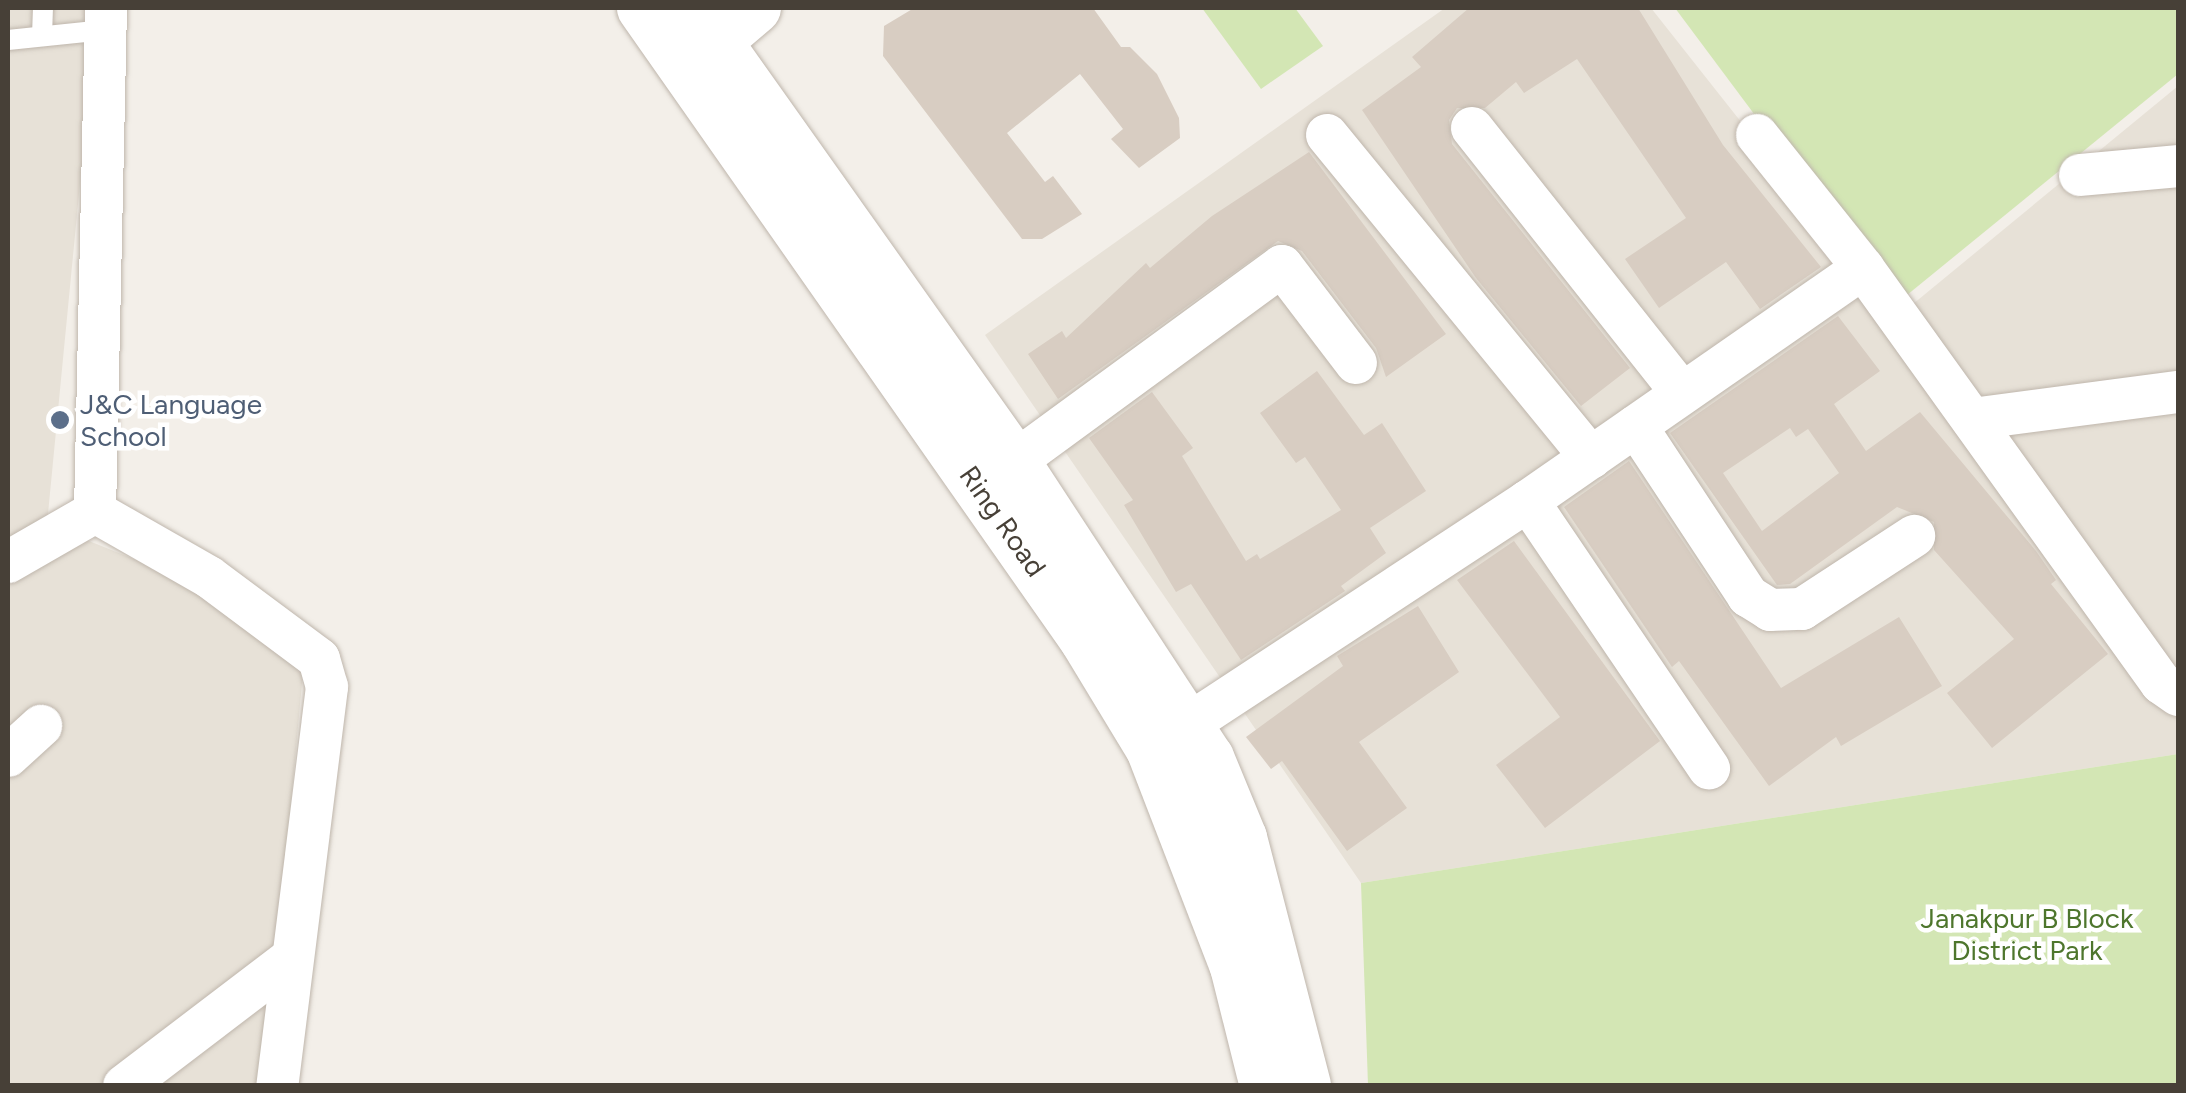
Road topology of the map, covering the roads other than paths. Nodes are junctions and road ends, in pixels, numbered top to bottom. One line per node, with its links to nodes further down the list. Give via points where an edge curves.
1 (43, 8): 5 (lane)
2 (755, 8): 4 (street)
3 (105, 18): 5 (lane); 21 (street)
4 (675, 25): 19 (street, Ring Road); 26 (street, Ring Road, via 1086,640)
5 (42, 36): 6 (lane)
6 (8, 40)
7 (1472, 128): 14 (street)
8 (1328, 135): 18 (street)
9 (1757, 135): 12 (street)
10 (2178, 166): 11 (street)
11 (2080, 175)
12 (1863, 268): 14 (street); 16 (street)
13 (1356, 363): 19 (street, via 1282,266)
14 (1681, 392): 17 (street)
15 (2178, 392): 16 (street)
16 (1972, 419): 24 (street, via 2161,683)
17 (1636, 426): 18 (street); 22 (street, via 1748,596 1770,610 1802,608)
18 (1591, 458): 20 (street)
19 (1014, 462): 26 (street, Ring Road)
20 (1528, 502): 26 (street); 28 (street)
21 (95, 512): 23 (street); 29 (street, via 208,578 320,659 326,688)
22 (1914, 536)
23 (8, 562)
24 (2178, 695)
25 (41, 726): 27 (street)
26 (1170, 736): 32 (street, Ring Road); 33 (street, Ring Road, via 1240,838)
27 (8, 756)
28 (1709, 768)
29 (292, 959): 30 (street); 31 (street)
30 (124, 1086)
31 (277, 1086)
32 (1266, 1086)
33 (1305, 1086)

